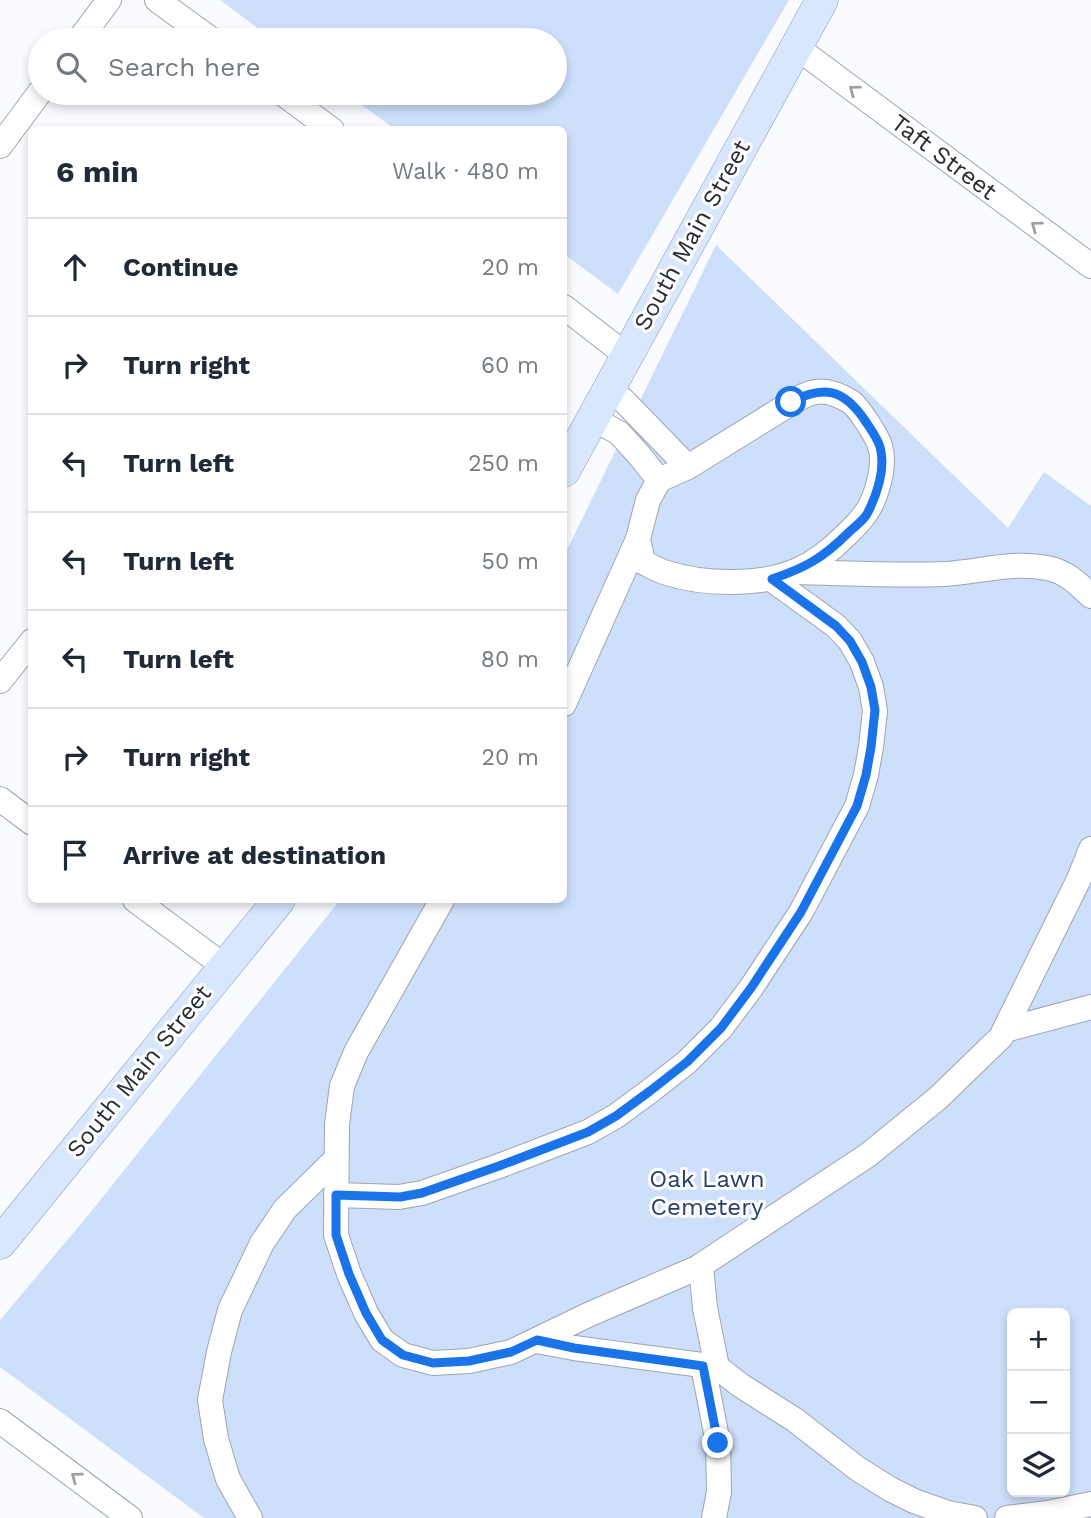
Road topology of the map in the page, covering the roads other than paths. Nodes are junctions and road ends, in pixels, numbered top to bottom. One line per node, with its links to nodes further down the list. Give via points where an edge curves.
1 (109, 0): 4 (street)
2 (157, 0): 5 (street)
3 (822, 0): 6 (main road, South Main Street)
4 (88, 28)
5 (196, 28)
6 (796, 47): 11 (street, Taft Street, one-way to 6); 13 (main road, South Main Street)
7 (30, 105): 10 (street)
8 (298, 105): 9 (street)
9 (327, 126)
10 (0, 146)
11 (1091, 266)
12 (567, 309): 13 (street)
13 (626, 355): 15 (main road, South Main Street)
14 (623, 400): 17 (street)
15 (592, 418): 16 (main road, South Main Street); 18 (street, via 619,433)
16 (567, 465)
17 (688, 467): 18 (street); 20 (street, via 806,394 826,392 852,403 880,446 882,465 866,516 825,554)
18 (659, 480): 19 (street, via 648,500)
19 (638, 539): 20 (street, via 643,562 667,573 710,582); 24 (street)
20 (782, 576): 21 (street, via 903,576 1026,565 1072,577); 35 (street, via 850,641 862,662 875,710 857,806 801,912 751,988 687,1062 588,1132 422,1193)
21 (1091, 596)
22 (28, 646): 23 (street)
23 (0, 681)
24 (567, 697)
25 (0, 799): 26 (street)
26 (28, 820)
27 (1089, 863): 33 (street)
28 (139, 903): 31 (street)
29 (276, 903): 31 (main road, South Main Street)
30 (440, 903): 34 (street, via 356,1052 342,1086)
31 (224, 966): 36 (main road, South Main Street)
32 (1091, 1007): 33 (street)
33 (1005, 1030): 37 (street, via 939,1098 868,1154)
34 (336, 1159): 35 (street); 43 (street, via 285,1209 262,1243 230,1310 219,1352 210,1400 216,1439 228,1479)
35 (336, 1195): 38 (street, via 336,1235 357,1294 382,1340 403,1355 433,1363 511,1352)
36 (0, 1243)
37 (701, 1266): 38 (street); 39 (street)
38 (537, 1340): 39 (street)
39 (710, 1366): 44 (street, via 718,1443 719,1492); 45 (street, via 890,1489 948,1513)
40 (0, 1421): 42 (street, one-way to 40)
41 (1091, 1504): 46 (street)
42 (131, 1518)
43 (250, 1518)
44 (714, 1518)
45 (975, 1518)
46 (1007, 1518)

